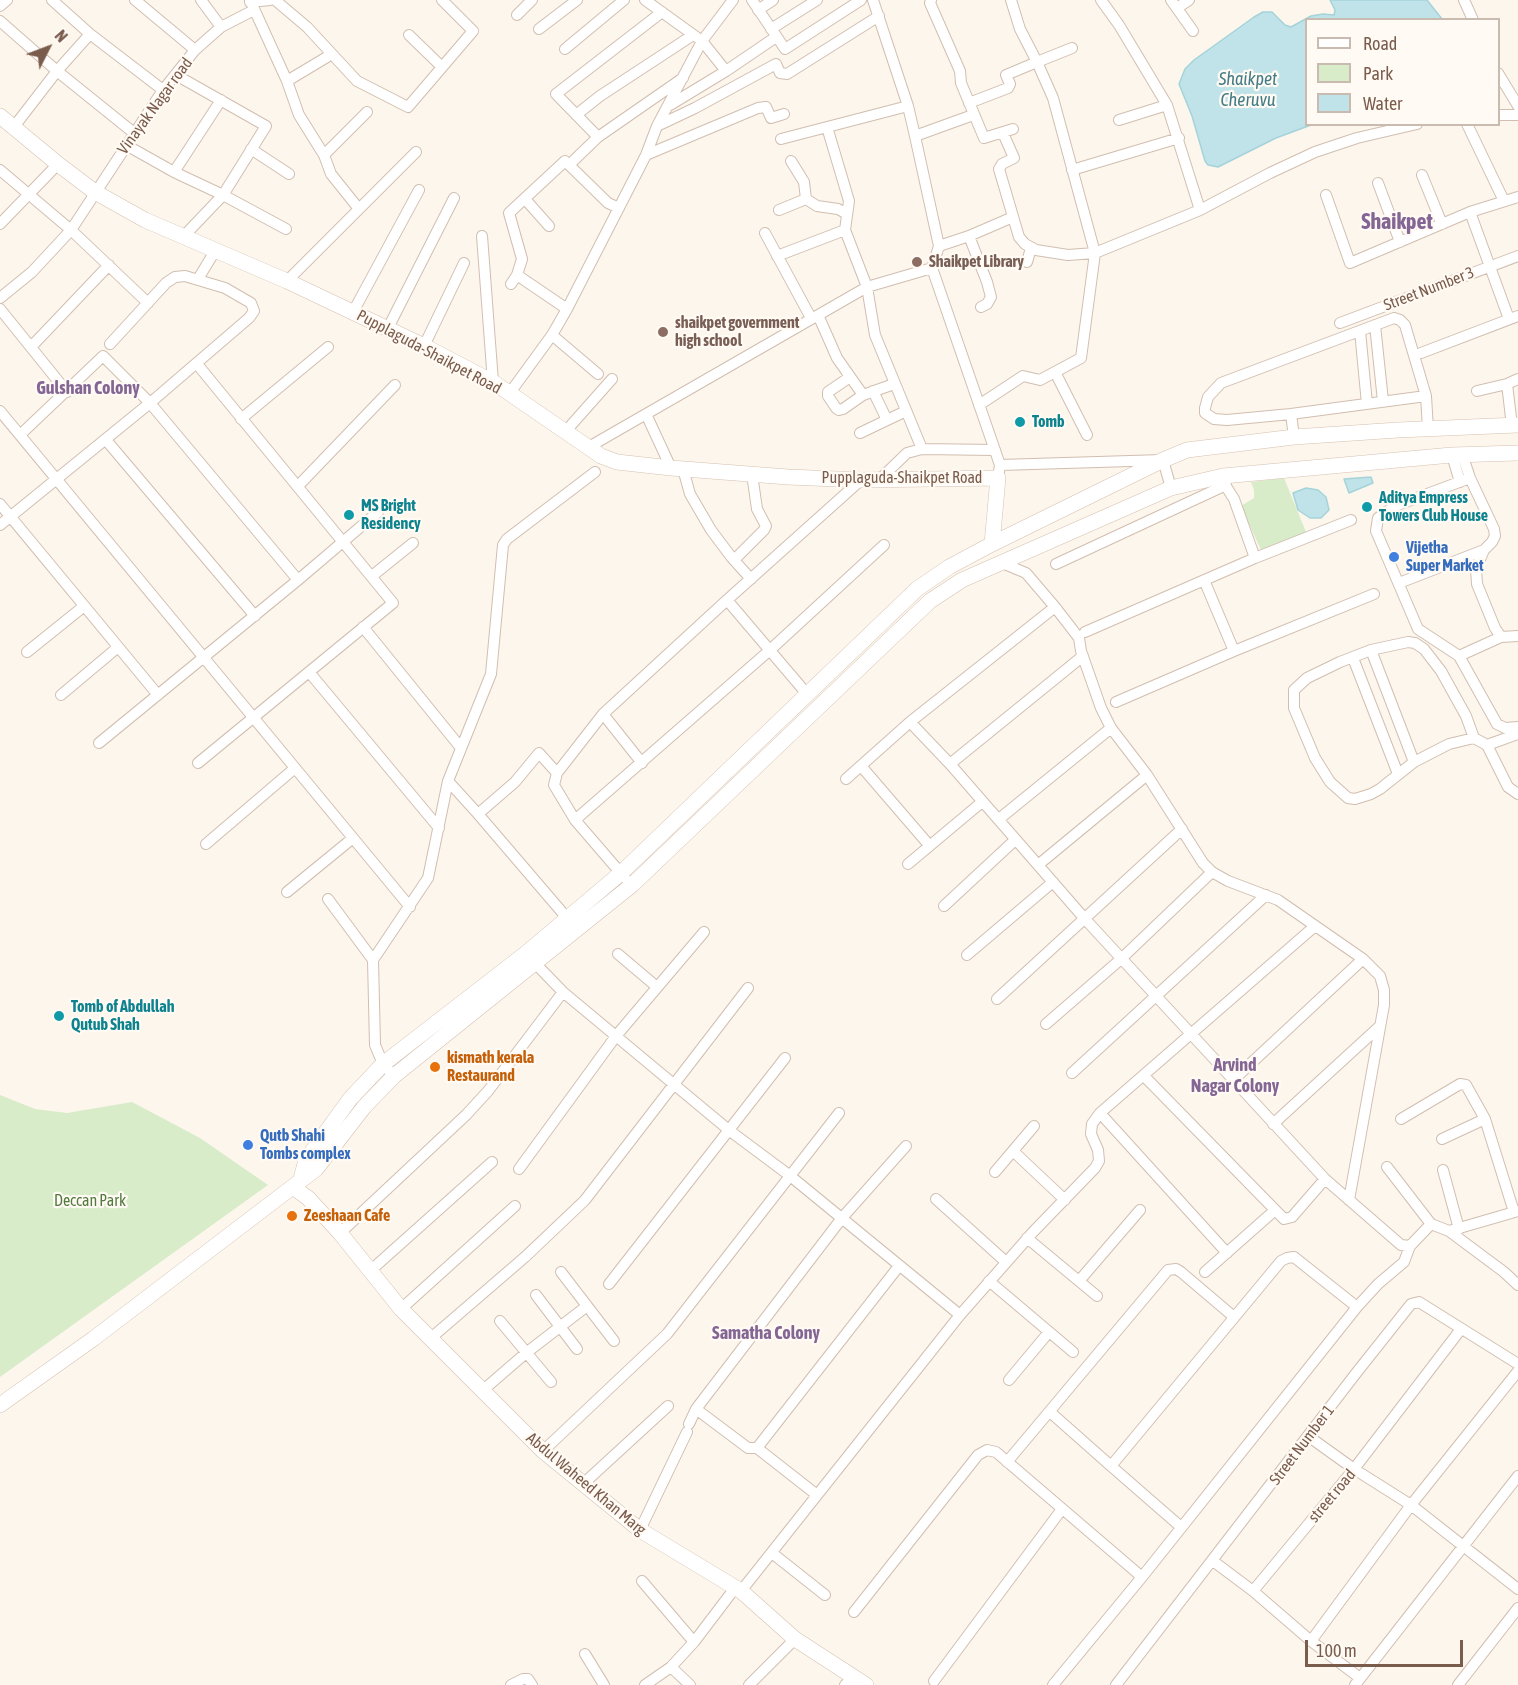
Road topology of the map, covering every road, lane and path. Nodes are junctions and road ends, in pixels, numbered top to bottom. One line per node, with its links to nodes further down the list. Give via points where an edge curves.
1 (7, 0): 25 (street)
2 (52, 0): 36 (street)
3 (135, 0): 41 (street)
4 (201, 0): 32 (street)
5 (270, 0): 23 (street)
6 (275, 0): 44 (street, via 307,27 357,81 408,107)
7 (442, 0): 44 (street, via 473,31)
8 (532, 0): 28 (street)
9 (577, 0): 33 (street)
10 (624, 0): 40 (street)
11 (645, 0): 27 (street)
12 (752, 0): 26 (street)
13 (773, 0): 26 (street)
14 (816, 0): 35 (street)
15 (861, 0): 35 (street, via 785,49)
16 (873, 0): 29 (street)
17 (931, 0): 53 (street)
18 (1011, 0): 43 (street)
19 (1101, 0): 54 (street)
20 (1189, 0): 24 (street)
21 (1464, 0): 30 (street)
22 (727, 2): 38 (street)
23 (251, 4): 32 (street, Vinayak Nagar road); 50 (street)
24 (1174, 4): 34 (street)
25 (0, 6)
26 (759, 10): 35 (street)
27 (662, 12): 38 (street); 60 (street, via 556,94)
28 (517, 15)
29 (879, 16): 56 (street); 66 (street, via 787,74 780,73 776,64)
30 (1472, 18)
31 (0, 21): 45 (street)
32 (221, 27): 41 (street, Vinayak Nagar road)
33 (540, 29)
34 (1193, 31)
35 (773, 33): 46 (street)
36 (90, 34): 45 (street); 51 (street)
37 (409, 35): 44 (street)
38 (698, 38): 46 (street); 49 (street); 60 (street, via 600,96)
39 (1072, 48): 43 (street)
40 (565, 49)
41 (195, 51): 47 (street, Vinayak Nagar road)
42 (327, 57): 50 (street)
43 (1037, 62): 53 (street, via 1006,75 1008,88); 85 (street, via 1053,98)
44 (442, 68)
45 (57, 71): 70 (street); 71 (street)
46 (726, 71): 55 (street)
47 (176, 75): 51 (street, Vinayak Nagar road); 52 (street)
48 (1500, 76): 57 (street)
49 (684, 77): 55 (street); 73 (street)
50 (287, 81): 79 (street, via 299,115)
51 (163, 90): 71 (street, Vinayak Nagar road)
52 (221, 100): 77 (street, via 266,126); 86 (street)
53 (969, 103): 61 (street)
54 (1167, 105): 65 (street); 74 (street)
55 (669, 106): 66 (street)
56 (908, 106): 69 (street); 72 (street)
57 (1518, 106)
58 (367, 112): 79 (street)
59 (784, 114): 80 (street, via 771,118 766,107 758,108)
60 (576, 115): 73 (street)
61 (973, 115): 72 (street); 106 (street, via 985,139 1008,131 1014,158 999,167)
62 (1500, 115): 63 (street)
63 (1518, 115)
64 (0, 116): 70 (street, Pupplaguda-Shaikpet Road)
65 (1119, 120)
66 (657, 126): 80 (street)
67 (1408, 126): 103 (street, via 1315,152)
68 (1468, 126): 99 (street)
69 (827, 127): 75 (street); 105 (street, via 849,201)
70 (13, 128): 82 (street, Pupplaguda-Shaikpet Road)
71 (134, 133): 76 (street, Vinayak Nagar road)
72 (915, 136): 118 (street)
73 (598, 137): 83 (street)
74 (1179, 138): 85 (street); 103 (street)
75 (782, 139)
76 (126, 146): 86 (street); 91 (street, Vinayak Nagar road)
77 (251, 149): 87 (street); 93 (street)
78 (416, 152): 101 (street)
79 (324, 155): 101 (street, via 331,174)
80 (646, 155): 100 (street)
81 (791, 161): 98 (street, via 804,182)
82 (58, 164): 91 (street, Pupplaguda-Shaikpet Road); 92 (street)
83 (569, 165): 97 (street, via 565,161); 100 (street, via 608,203)
84 (0, 170): 92 (street)
85 (1072, 170): 121 (street)
86 (174, 172): 93 (street)
87 (289, 174)
88 (1422, 175): 108 (street)
89 (1378, 183): 117 (street)
90 (419, 190): 137 (street)
91 (96, 192): 111 (street, Vinayak Nagar road); 116 (street, Pupplaguda-Shaikpet Road)
92 (30, 195): 107 (street); 111 (street)
93 (223, 195): 110 (street); 116 (street)
94 (1326, 195): 117 (street, via 1350,263)
95 (1518, 197): 99 (street)
96 (454, 198): 142 (street)
97 (525, 199): 109 (street); 136 (street, via 509,213 522,259 514,280)
98 (806, 199): 102 (street); 105 (street)
99 (1504, 201): 104 (street)
100 (619, 208): 136 (street)
101 (359, 209): 130 (street)
102 (779, 210)
103 (1200, 210): 121 (street)
104 (1470, 212): 108 (street); 127 (street)
105 (847, 214): 112 (street)
106 (1013, 217): 115 (street); 119 (street, via 1019,237)
107 (0, 224)
108 (1442, 224): 117 (street)
109 (549, 226)
110 (286, 229)
111 (71, 230): 126 (street); 132 (street, Vinayak Nagar road, via 32,272)
112 (845, 230): 122 (street); 131 (street)
113 (765, 233): 122 (street)
114 (482, 236): 156 (street)
115 (969, 236): 118 (street); 134 (street, via 991,297)
116 (183, 237): 120 (street, Pupplaguda-Shaikpet Road)
117 (1400, 242)
118 (939, 246): 128 (street)
119 (1031, 248): 121 (street, via 1068,255); 124 (street)
120 (215, 251): 129 (street); 130 (street, Pupplaguda-Shaikpet Road)
121 (1095, 253): 151 (street, via 1081,358)
122 (777, 256): 138 (street)
123 (1518, 256): 127 (street, Street Number 3)
124 (1027, 262)
125 (464, 263): 146 (street)
126 (109, 266): 133 (street); 147 (street)
127 (1488, 266): 139 (street); 140 (street, Street Number 3)
128 (932, 268): 131 (street); 168 (street)
129 (198, 279): 133 (street, via 175,277); 150 (street, via 225,288 251,303 254,311)
130 (287, 281): 137 (street, Pupplaguda-Shaikpet Road)
131 (867, 287): 138 (street); 157 (street, via 874,334)
132 (0, 298)
133 (148, 303): 145 (street)
134 (981, 307)
135 (0, 309): 147 (street)
136 (567, 309): 144 (street)
137 (353, 312): 142 (street, Pupplaguda-Shaikpet Road)
138 (814, 316): 153 (street); 171 (street)
139 (1513, 317): 149 (street)
140 (1340, 323)
141 (1375, 326): 143 (street); 164 (street, via 1394,318 1405,325); 165 (street)
142 (388, 328): 146 (street, Pupplaguda-Shaikpet Road)
143 (1360, 331): 167 (street); 172 (street, via 1221,383 1211,392 1205,408 1214,419)
144 (552, 335): 152 (street); 163 (street)
145 (110, 344)
146 (424, 346): 156 (street, Pupplaguda-Shaikpet Road)
147 (31, 347): 161 (street)
148 (328, 347): 173 (street)
149 (1421, 354)
150 (196, 364): 166 (street); 173 (street)
151 (1055, 372): 168 (street, via 1037,381 1023,376); 180 (street)
152 (598, 374)
153 (850, 377): 162 (street); 162 (street, via 828,392 836,408 843,409)
154 (612, 379): 177 (street)
155 (1518, 379): 158 (street)
156 (493, 382): 163 (street, Pupplaguda-Shaikpet Road)
157 (894, 384): 162 (street); 170 (street)
158 (1507, 384): 160 (street); 175 (street)
159 (395, 385): 198 (street)
160 (1477, 391)
161 (67, 392): 166 (street, via 103,356); 179 (street)
162 (868, 393): 174 (street)
163 (509, 394): 177 (street, Pupplaguda-Shaikpet Road)
164 (1426, 396): 165 (street); 176 (street)
165 (1383, 401): 167 (street)
166 (150, 403): 182 (street); 216 (street)
167 (1367, 404): 172 (street)
168 (979, 405): 185 (street)
169 (0, 411): 179 (street)
170 (906, 411): 174 (street); 184 (street)
171 (646, 414): 183 (street); 189 (street)
172 (1292, 417): 181 (street)
173 (242, 419): 198 (street)
174 (886, 420): 178 (street)
175 (1515, 425): 176 (street)
176 (1428, 429): 181 (street)
177 (565, 432): 183 (street, Pupplaguda-Shaikpet Road)
178 (860, 433)
179 (20, 435): 194 (street)
180 (1087, 435)
181 (1294, 437): 188 (street, via 1187,450)
182 (106, 440): 194 (street); 223 (street)
183 (587, 448): 189 (street, Pupplaguda-Shaikpet Road, via 617,462)
184 (922, 449): 185 (street); 193 (street, via 908,453)
185 (995, 450): 191 (street)
186 (1518, 453): 187 (street)
187 (1457, 454): 196 (street); 197 (street)
188 (1163, 460): 191 (street); 199 (street); 207 (street)
189 (677, 469): 192 (street, Pupplaguda-Shaikpet Road); 211 (street, via 711,530)
190 (595, 472): 251 (street, via 503,545 491,674)
191 (999, 472): 193 (street, Pupplaguda-Shaikpet Road); 207 (street)
192 (752, 474): 195 (street, Pupplaguda-Shaikpet Road); 211 (street, via 757,508 765,526)
193 (880, 479): 195 (street, Pupplaguda-Shaikpet Road)
194 (57, 480): 202 (street); 235 (street)
195 (861, 480): 215 (street)
196 (1465, 480): 209 (street, via 1494,529 1495,536); 218 (street, via 1395,506 1378,518 1376,531)
197 (1225, 483): 199 (street); 210 (street); 213 (street)
198 (298, 486): 205 (street)
199 (1171, 488): 212 (street)
200 (0, 504): 202 (street)
201 (378, 512): 205 (street)
202 (10, 516): 204 (street); 221 (street)
203 (1351, 520): 210 (street)
204 (0, 525)
205 (344, 542): 214 (street); 216 (street)
206 (413, 543): 214 (street)
207 (992, 544): 212 (street); 238 (street, via 916,590)
208 (884, 545): 229 (street)
209 (1484, 550): 218 (street); 227 (street, via 1476,569 1477,584)
210 (1255, 558): 217 (street)
211 (734, 560): 215 (street)
212 (1002, 562): 222 (street, via 1026,573); 279 (street, via 962,580 930,601)
213 (1056, 564)
214 (372, 576): 224 (street, via 393,603)
215 (751, 579): 220 (street)
216 (298, 580): 223 (street)
217 (1204, 580): 225 (street); 231 (street)
218 (1399, 583): 234 (street, via 1418,629)
219 (1374, 594): 231 (street)
220 (727, 600): 229 (street); 242 (street)
221 (83, 607): 228 (street); 232 (street)
222 (1055, 607): 233 (street, via 1079,638); 244 (street)
223 (255, 616): 235 (street)
224 (363, 627): 237 (street); 251 (street)
225 (1085, 632)
226 (1518, 636): 227 (street)
227 (1501, 637): 234 (street)
228 (117, 648): 239 (street); 240 (street)
229 (770, 650): 238 (street); 254 (street)
230 (1371, 650): 236 (street); 248 (street, via 1408,642 1424,649 1454,692); 252 (street)
231 (1234, 651): 241 (street)
232 (27, 652)
233 (1083, 656): 246 (street); 255 (street)
234 (1459, 656): 245 (street, via 1497,723 1505,728)
235 (204, 657): 240 (street); 243 (street)
236 (1353, 658): 260 (street); 260 (street, via 1300,683 1293,699 1298,720 1330,782 1348,798 1371,794)
237 (309, 672): 243 (street); 268 (street)
238 (807, 694): 277 (street)
239 (61, 695)
240 (158, 695): 249 (street)
241 (1116, 702)
242 (603, 714): 254 (street); 258 (street)
243 (253, 718): 253 (street); 257 (street)
244 (910, 722): 255 (street); 256 (street)
245 (1518, 727)
246 (1111, 728): 259 (street); 266 (street)
247 (1518, 734): 250 (street)
248 (1474, 738): 250 (street); 252 (street, via 1449,744)
249 (99, 743)
250 (1487, 745): 263 (street, via 1508,787)
251 (461, 748): 262 (street)
252 (1414, 762): 260 (street)
253 (198, 763)
254 (642, 763): 267 (street)
255 (950, 764): 264 (street)
256 (861, 766): 261 (street); 273 (street)
257 (296, 768): 270 (street); 272 (street)
258 (557, 773): 265 (street, via 539,753 515,782); 267 (street, via 554,785)
259 (1147, 774): 269 (street); 275 (street)
260 (1398, 774)
261 (846, 779)
262 (448, 781): 265 (street); 268 (street)
263 (1518, 794)
264 (982, 802): 266 (street); 273 (street)
265 (478, 814): 285 (street)
266 (999, 819): 271 (street)
267 (575, 820): 277 (street)
268 (439, 828): 284 (street, via 428,878)
269 (1182, 829): 276 (street); 286 (street)
270 (353, 838): 280 (street); 284 (street)
271 (1016, 840): 275 (street); 283 (street)
272 (207, 844)
273 (929, 846): 274 (street)
274 (908, 864)
275 (1038, 865): 278 (street)
276 (1212, 872): 281 (street); 292 (street)
277 (621, 873): 279 (street); 285 (street)
278 (1053, 882): 286 (street); 290 (street)
279 (632, 885): 291 (street)
280 (286, 892)
281 (1266, 895): 287 (street); 298 (street)
282 (328, 899): 294 (street)
283 (944, 906)
284 (410, 907): 294 (street)
285 (567, 918): 291 (street)
286 (1085, 919): 292 (street); 299 (street)
287 (1315, 926): 293 (street); 302 (street)
288 (704, 932): 295 (street)
289 (618, 954): 295 (street)
290 (967, 955)
291 (530, 958): 297 (street); 305 (street); 307 (street)
292 (1121, 959): 298 (street); 300 (street)
293 (1363, 959): 301 (street, via 1380,976 1384,990); 309 (street)
294 (373, 960): 305 (street, via 375,1045)
295 (657, 987): 303 (street)
296 (748, 988): 310 (street)
297 (563, 992): 303 (street); 339 (street, via 466,1115)
298 (1156, 997): 302 (street); 306 (street)
299 (997, 999)
300 (1046, 1024)
301 (1380, 1026): 315 (street); 331 (street)
302 (1192, 1035): 308 (street); 309 (street)
303 (616, 1036): 310 (street); 323 (street)
304 (785, 1058): 317 (street)
305 (383, 1064): 307 (street); 328 (street, via 350,1099 306,1160)
306 (1072, 1073)
307 (394, 1076): 328 (street, via 364,1107 316,1169)
308 (1144, 1076): 312 (street); 334 (street)
309 (1233, 1080): 315 (street)
310 (674, 1084): 317 (street); 365 (street, via 585,1200)
311 (839, 1113): 326 (street)
312 (1100, 1113): 330 (street, via 1092,1124 1091,1134 1099,1161); 342 (street)
313 (1401, 1119): 314 (street, via 1463,1084)
314 (1485, 1119): 318 (street); 335 (street)
315 (1273, 1124): 327 (street)
316 (1034, 1126): 320 (street)
317 (730, 1131): 326 (street); 352 (street)
318 (1442, 1139)
319 (906, 1146): 336 (street)
320 (1013, 1151): 325 (street); 330 (street)
321 (492, 1162): 346 (street)
322 (1387, 1167): 337 (street)
323 (519, 1168)
324 (1443, 1170): 338 (street)
325 (995, 1172)
326 (789, 1175): 336 (street); 381 (street, via 667,1334)
327 (1325, 1179): 331 (street); 334 (street, via 1292,1217 1284,1219)
328 (297, 1183): 339 (street, Abdul Waheed Khan Marg); 375 (street, via 93,1339)
329 (936, 1199): 343 (street)
330 (1065, 1200): 340 (street)
331 (1349, 1200): 341 (street, via 1401,1245)
332 (515, 1206): 358 (street)
333 (1140, 1210): 351 (street)
334 (1274, 1211): 342 (street)
335 (1516, 1212): 338 (street)
336 (842, 1218): 344 (street); 377 (street)
337 (1431, 1224): 338 (street); 341 (street)
338 (1454, 1230): 349 (street)
339 (340, 1233): 346 (street, Abdul Waheed Khan Marg)
340 (1027, 1238): 343 (street); 351 (street)
341 (1410, 1245): 357 (street, via 1404,1262)
342 (1227, 1253): 348 (street)
343 (1006, 1262): 350 (street)
344 (899, 1266): 359 (street); 380 (street)
345 (1518, 1268): 349 (street)
346 (370, 1270): 358 (street, Abdul Waheed Khan Marg)
347 (561, 1272): 356 (street)
348 (1205, 1272)
349 (1504, 1272): 353 (street)
350 (989, 1281): 359 (street); 364 (street)
351 (1079, 1281): 355 (street)
352 (609, 1284)
353 (1518, 1286)
354 (536, 1295): 362 (street)
355 (1097, 1296)
356 (587, 1306): 362 (street); 366 (street)
357 (1357, 1308): 360 (street, via 1294,1257 1281,1261); 390 (street)
358 (401, 1309): 365 (street, Abdul Waheed Khan Marg)
359 (960, 1315): 387 (street)
360 (1234, 1317): 378 (street, via 1181,1272 1168,1270); 383 (street)
361 (500, 1322): 369 (street)
362 (560, 1327): 367 (street); 369 (street)
363 (1461, 1329): 370 (street, Street Number 1); 379 (street, Street Number 1, via 1419,1302 1411,1304); 384 (street, street road)
364 (1049, 1332): 368 (street); 372 (street)
365 (432, 1338): 374 (street, Abdul Waheed Khan Marg)
366 (614, 1341)
367 (578, 1349)
368 (1073, 1352)
369 (526, 1353): 373 (street); 374 (street)
370 (1518, 1364)
371 (1518, 1371): 388 (street)
372 (1009, 1380)
373 (551, 1382)
374 (482, 1391): 381 (street, Abdul Waheed Khan Marg)
375 (0, 1404)
376 (668, 1406): 386 (street)
377 (696, 1409): 380 (street, via 747,1448); 391 (street)
378 (1050, 1412): 382 (street); 383 (street)
379 (1308, 1436): 384 (street); 394 (street, Street Number 1)
380 (758, 1448): 387 (street)
381 (543, 1452): 386 (street, Abdul Waheed Khan Marg)
382 (1007, 1462): 389 (street); 402 (street, via 992,1450 982,1451)
383 (1111, 1466): 390 (street)
384 (1354, 1469): 388 (street); 399 (street, street road)
385 (1518, 1476): 392 (street)
386 (583, 1484): 391 (street, Abdul Waheed Khan Marg)
387 (817, 1495): 393 (street)
388 (1411, 1505): 392 (street); 403 (street)
389 (1062, 1509): 395 (street); 409 (street)
390 (1181, 1527): 395 (street)
391 (640, 1530): 398 (street, Abdul Waheed Khan Marg)
392 (1463, 1546): 397 (street); 410 (street)
393 (771, 1553): 398 (street); 400 (street)
394 (1213, 1561): 399 (street); 418 (street, Street Number 1)
395 (1142, 1576): 417 (street)
396 (642, 1581): 405 (street)
397 (1518, 1589)
398 (738, 1590): 404 (street, Abdul Waheed Khan Marg); 405 (street)
399 (1253, 1592): 403 (street)
400 (825, 1595)
401 (1518, 1608): 419 (street)
402 (854, 1611)
403 (1314, 1637): 410 (street)
404 (795, 1639): 408 (street, Abdul Waheed Khan Marg); 416 (street)
405 (694, 1642): 407 (street)
406 (585, 1654): 413 (street)
407 (671, 1667): 414 (street); 415 (street)
408 (855, 1682)
409 (934, 1682)
410 (1358, 1682)
411 (511, 1685): 412 (street, via 528,1679)
412 (532, 1685)
413 (604, 1685)
414 (645, 1685)
415 (690, 1685)
416 (749, 1685)
417 (1053, 1685)
418 (1116, 1685)
419 (1458, 1685)

